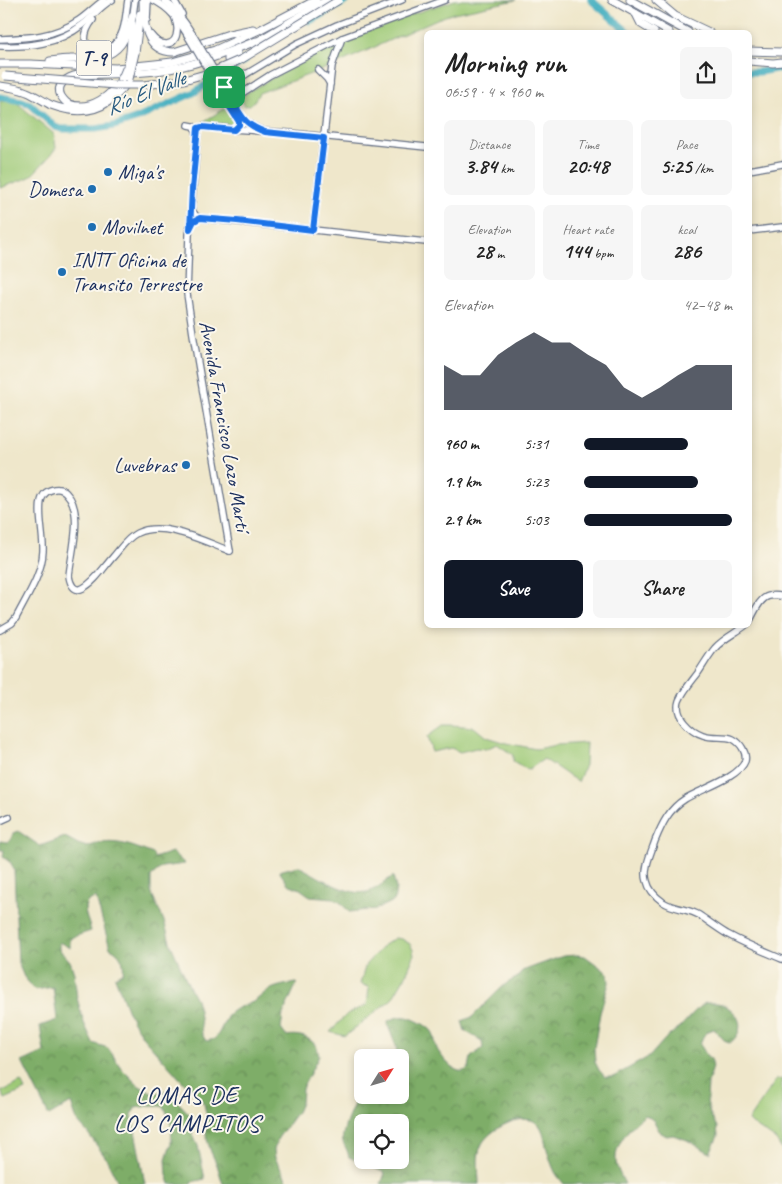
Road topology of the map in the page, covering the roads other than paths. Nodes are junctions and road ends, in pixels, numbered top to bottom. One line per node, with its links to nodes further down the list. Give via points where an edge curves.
1 (102, 0): 18 (main road)
2 (112, 0): 18 (main road)
3 (128, 0): 18 (main road, via 122,34 111,47 94,52 84,36)
4 (135, 0): 20 (main road)
5 (142, 0): 24 (highway, via 148,35 168,52 229,34); 38 (highway)
6 (148, 0): 21 (main road, via 149,31 160,43 169,44 176,38 178,28)
7 (154, 0): 21 (main road)
8 (164, 0): 22 (main road)
9 (174, 0): 22 (main road)
10 (316, 0): 24 (highway, T-9)
11 (327, 0): 32 (highway)
12 (339, 0): 46 (highway, T-9, bridge, via 242,59 184,80 115,85)
13 (402, 0): 23 (main road)
14 (446, 0): 30 (main road)
15 (612, 0): 19 (highway)
16 (630, 0): 27 (highway)
17 (656, 0): 28 (highway, via 675,16)
18 (98, 7): 31 (main road, via 50,34); 33 (main road, via 82,26 62,37 30,46)
19 (636, 14): 25 (highway, via 641,24); 26 (highway)
20 (133, 15): 38 (highway); 43 (highway, T-9, via 122,43 107,56)
21 (174, 15): 29 (main road)
22 (186, 23): 29 (main road)
23 (337, 26): 30 (main road); 45 (main road, via 296,44)
24 (263, 28): 43 (highway, T-9, via 215,50 172,62 116,68)
25 (651, 30)
26 (665, 30)
27 (684, 30)
28 (704, 30)
29 (191, 36): 51 (main road, bridge)
30 (342, 38): 39 (main road); 52 (main road)
31 (0, 39)
32 (256, 41): 45 (highway, via 228,57 234,74); 48 (highway, via 215,57 168,69 71,76 63,82 60,92 69,104 86,106 105,97)
33 (0, 46)
34 (752, 47): 36 (highway)
35 (752, 51): 36 (highway)
36 (762, 52): 37 (highway)
37 (782, 52)
38 (132, 53): 48 (highway, bridge)
39 (334, 57): 47 (main road); 47 (main road, via 340,63)
40 (782, 60): 41 (highway)
41 (752, 61)
42 (0, 64): 43 (highway, T-9)
43 (30, 64)
44 (318, 70): 49 (main road)
45 (245, 74): 51 (main road)
46 (3, 76)
47 (331, 76): 49 (main road)
48 (126, 78): 50 (highway, via 125,86 101,106 75,111 13,87)
49 (330, 84): 57 (main road)
50 (0, 86)
51 (222, 88): 52 (main road)
52 (230, 101): 54 (main road, via 239,122); 55 (main road, via 246,122)
53 (188, 125): 56 (main road, via 194,127)
54 (234, 130): 55 (main road); 56 (main road, Avenida Francisco Lazo Martí, via 202,127)
55 (265, 132): 57 (main road)
56 (197, 138): 61 (main road, Avenida Francisco Lazo Martí)
57 (324, 138): 58 (main road); 65 (main road)
58 (424, 147)
59 (782, 164): 60 (main road)
60 (752, 169)
61 (191, 209): 62 (main road); 64 (main road, Avenida Francisco Lazo Martí)
62 (200, 218): 64 (main road); 65 (main road)
63 (782, 227): 66 (main road)
64 (190, 229): 71 (main road, Avenida Francisco Lazo Martí, via 187,294 230,552 173,531 146,530 130,537 92,583 76,589 69,576 75,537 73,504 64,490 52,489 42,500 41,564 16,618)
65 (313, 230): 67 (main road)
66 (752, 231)
67 (424, 242)
68 (782, 596): 69 (main road, via 766,597)
69 (752, 617)
70 (742, 628): 74 (main road, via 716,648 684,692 679,705 680,715 688,725 703,735 734,739 744,751 745,760 732,776 690,796 670,812 650,854 646,880 664,902 697,914 741,941)
71 (0, 630)
72 (9, 817): 73 (main road)
73 (1, 818)
74 (782, 959)

